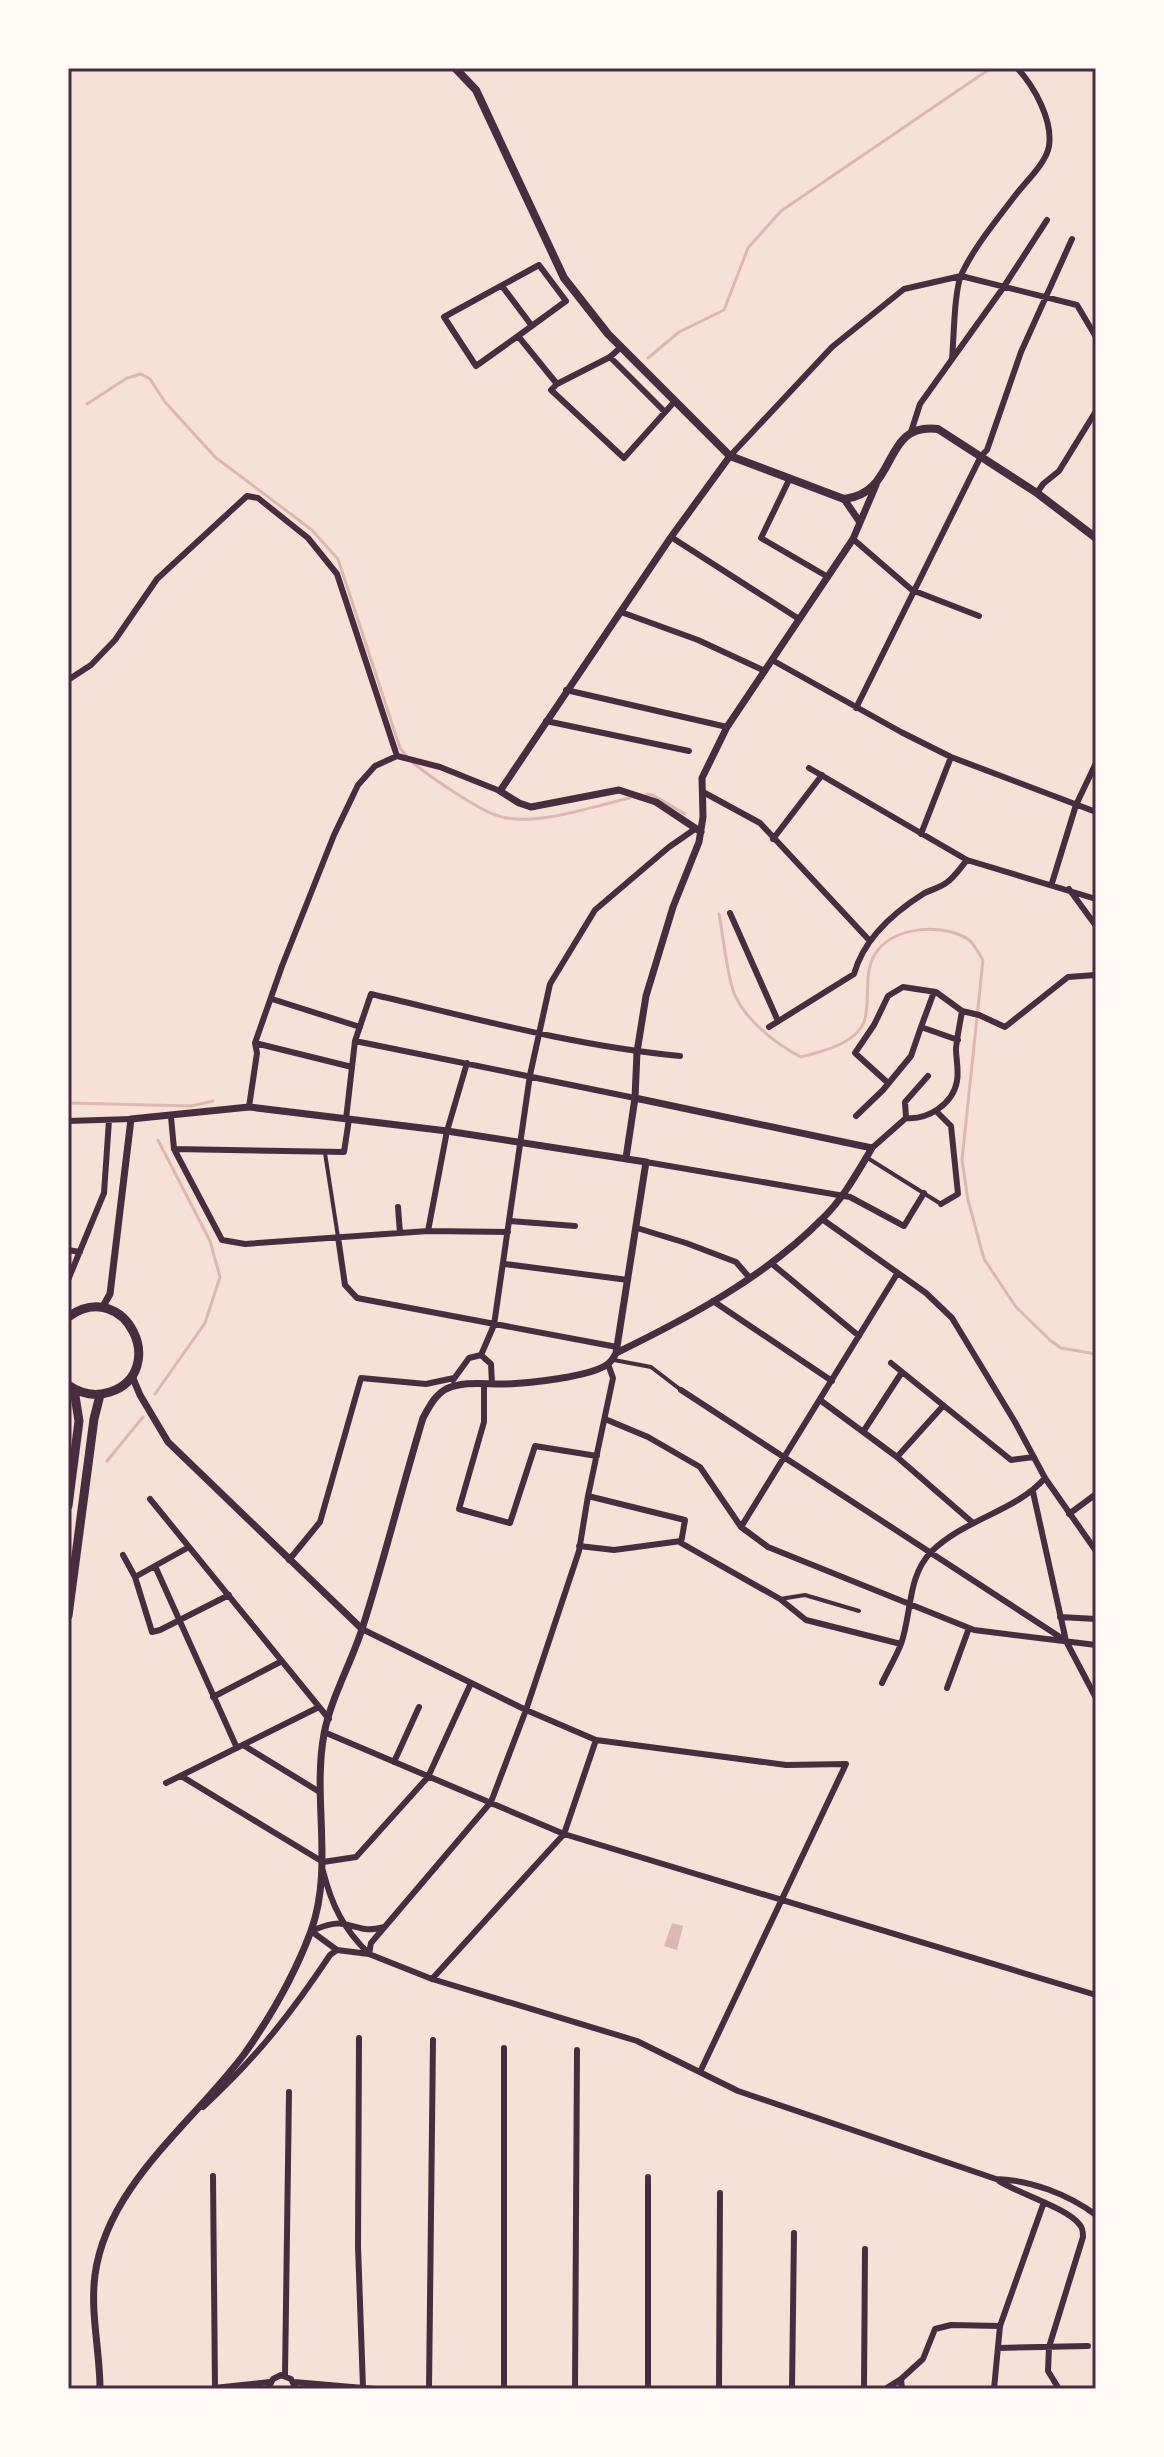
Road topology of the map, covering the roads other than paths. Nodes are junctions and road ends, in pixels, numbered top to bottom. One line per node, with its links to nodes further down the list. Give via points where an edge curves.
1 (455, 68): 12 (main road, via 476,90 564,278)
2 (1017, 68): 5 (street, via 1035,88 1049,147)
3 (1047, 220): 7 (street)
4 (1072, 239): 8 (street)
5 (961, 276): 7 (street); 14 (street); 20 (street, via 904,289 832,347)
6 (502, 286): 9 (street); 9 (street, via 539,265 566,301); 10 (street, via 444,317 476,366)
7 (1003, 288): 8 (street); 14 (street)
8 (1044, 297): 11 (street, via 1077,305); 21 (street)
9 (532, 326): 10 (street)
10 (518, 336): 15 (street)
11 (1096, 337)
12 (621, 347): 13 (street); 16 (main road)
13 (610, 357): 15 (street); 18 (street)
14 (952, 359): 19 (street, via 920,404)
15 (557, 384): 18 (street, via 551,390 624,458)
16 (675, 401): 18 (street); 20 (main road)
17 (1096, 411): 24 (street, via 1059,471)
18 (665, 412)
19 (911, 432): 21 (main road, via 938,429); 23 (main road)
20 (730, 456): 22 (main road); 27 (street)
21 (981, 456): 24 (main road); 31 (street)
22 (789, 480): 25 (main road); 30 (street, via 761,538)
23 (876, 485): 25 (main road); 26 (street)
24 (1037, 493): 28 (main road)
25 (844, 499): 26 (street)
26 (859, 521): 29 (street)
27 (671, 537): 32 (street); 34 (street)
28 (1096, 538)
29 (853, 539): 30 (street); 31 (street)
30 (828, 577): 34 (street)
31 (912, 590): 33 (street); 39 (street)
32 (621, 612): 36 (street); 38 (street)
33 (979, 616)
34 (799, 619): 35 (street)
35 (772, 660): 36 (street); 39 (street)
36 (765, 671): 41 (street)
37 (68, 680): 43 (street, via 115,640 157,579 247,496 258,498 308,538 337,574)
38 (566, 690): 40 (street); 41 (street)
39 (856, 708): 44 (street)
40 (546, 721): 42 (street); 48 (street)
41 (727, 727): 49 (street, via 702,778)
42 (689, 751)
43 (397, 756): 48 (street); 64 (street, via 375,766 358,785)
44 (951, 757): 50 (street); 53 (street)
45 (1096, 763): 50 (street)
46 (809, 768): 47 (street)
47 (822, 775): 53 (street); 54 (street)
48 (500, 791): 52 (street, via 531,807 619,790 656,802)
49 (703, 792): 52 (street); 54 (street, via 760,823)
50 (1076, 805): 51 (street); 56 (street)
51 (1096, 812)
52 (698, 831): 70 (street, via 669,847 595,910 550,984); 74 (street, via 699,842 646,996)
53 (921, 834): 55 (street)
54 (773, 839): 61 (street)
55 (967, 860): 56 (street); 61 (street, via 946,883 893,915)
56 (1052, 883): 57 (street)
57 (1069, 889): 58 (street); 60 (street)
58 (1096, 899)
59 (730, 913): 66 (street)
60 (1096, 926)
61 (869, 940): 66 (street, via 854,974)
62 (1096, 975): 65 (street, via 1068,977 1005,1027)
63 (934, 992): 65 (street); 69 (street); 80 (street, via 903,987 888,996 855,1053)
64 (272, 999): 67 (street); 73 (street)
65 (962, 1011): 71 (street)
66 (778, 1021): 68 (street)
67 (360, 1027): 70 (street, via 371,994); 72 (street)
68 (769, 1027)
69 (921, 1027): 71 (street); 80 (street, via 911,1056)
70 (539, 1033): 74 (street); 78 (street)
71 (958, 1040): 83 (street, via 957,1080 952,1095)
72 (355, 1041): 76 (street); 77 (street)
73 (255, 1043): 77 (street); 82 (street)
74 (637, 1052): 75 (street); 81 (street)
75 (680, 1056)
76 (467, 1063): 78 (street); 91 (street)
77 (352, 1067): 88 (street)
78 (530, 1075): 81 (street); 92 (street)
79 (928, 1076): 86 (street, via 905,1102)
80 (888, 1083): 84 (street)
81 (635, 1098): 93 (street); 97 (street)
82 (249, 1107): 85 (street); 88 (street)
83 (936, 1111): 86 (street); 101 (street, via 951,1126 958,1194)
84 (856, 1116)
85 (171, 1117): 87 (street); 94 (street)
86 (906, 1118): 93 (street)
87 (131, 1119): 89 (street); 120 (street, via 110,1294)
88 (348, 1119): 91 (street); 95 (street, via 344,1152)
89 (109, 1120): 90 (street); 112 (street, via 104,1193)
90 (68, 1121)
91 (447, 1131): 92 (street); 107 (street)
92 (521, 1142): 97 (street); 104 (street)
93 (872, 1148): 96 (street)
94 (174, 1149): 95 (street); 110 (street, via 222,1240 245,1244)
95 (325, 1153): 110 (street)
96 (866, 1157): 99 (street); 100 (street)
97 (626, 1158): 98 (street)
98 (646, 1162): 100 (street); 106 (street)
99 (924, 1193): 100 (street, via 904,1226); 101 (street)
100 (842, 1196): 103 (street)
101 (941, 1204)
102 (398, 1207): 109 (street)
103 (822, 1219): 113 (street); 115 (street)
104 (510, 1221): 105 (street); 108 (street)
105 (575, 1226)
106 (637, 1228): 116 (street, via 736,1262); 118 (street)
107 (428, 1231): 108 (street); 109 (street)
108 (508, 1232): 114 (street)
109 (400, 1233): 110 (street)
110 (338, 1237): 122 (street, via 345,1285 357,1298)
111 (68, 1250): 112 (street)
112 (80, 1252): 117 (street)
113 (771, 1263): 116 (street); 123 (street)
114 (505, 1264): 118 (street); 122 (street)
115 (897, 1274): 123 (street); 149 (street, via 952,1318)
116 (749, 1277): 119 (street)
117 (68, 1280)
118 (628, 1280): 125 (street)
119 (713, 1301): 125 (street); 131 (street)
120 (102, 1308): 121 (main road); 129 (main road, via 125,1319 135,1333 138,1359)
121 (69, 1314)
122 (494, 1325): 124 (street); 125 (street)
123 (859, 1336): 131 (street)
124 (481, 1355): 127 (street, via 469,1358); 134 (street, via 491,1364)
125 (613, 1356): 134 (street, via 596,1370 525,1384); 138 (street, via 651,1367); 144 (street)
126 (891, 1363): 128 (street)
127 (465, 1366): 130 (street); 133 (street)
128 (902, 1372): 143 (street); 145 (street)
129 (132, 1376): 135 (main road); 140 (street)
130 (454, 1378): 132 (street); 137 (street)
131 (832, 1381): 142 (street)
132 (426, 1384): 141 (street); 165 (street, via 361,1378 320,1522)
133 (470, 1384): 134 (street); 137 (street)
134 (488, 1384): 146 (street, via 484,1422 459,1509 510,1523 535,1446)
135 (123, 1385): 139 (main road); 140 (street)
136 (71, 1387): 139 (main road); 155 (main road, via 79,1421)
137 (450, 1388): 141 (street)
138 (681, 1390): 147 (street)
139 (100, 1395): 172 (main road)
140 (140, 1395): 165 (street, via 168,1442)
141 (436, 1398): 177 (street, via 423,1418)
142 (820, 1400): 145 (street); 147 (street)
143 (943, 1406): 148 (street); 149 (street, via 1011,1460)
144 (605, 1419): 146 (street); 158 (street, via 700,1467)
145 (863, 1432): 148 (street)
146 (597, 1456): 153 (street)
147 (785, 1457): 158 (street); 162 (street)
148 (897, 1457): 157 (street)
149 (1034, 1457): 150 (street)
150 (1045, 1478): 151 (street); 156 (street)
151 (1033, 1492): 157 (street); 173 (street)
152 (1096, 1494): 156 (street)
153 (588, 1496): 159 (street, via 685,1520); 160 (street)
154 (150, 1499): 161 (street)
155 (68, 1506)
156 (1069, 1514): 163 (street)
157 (973, 1523): 162 (street)
158 (741, 1527): 170 (street, via 768,1547)
159 (681, 1542): 160 (street, via 614,1550); 169 (street)
160 (579, 1546): 189 (street)
161 (189, 1547): 166 (street); 168 (street)
162 (932, 1551): 170 (street, via 915,1575); 178 (street)
163 (1096, 1551)
164 (123, 1555): 167 (street)
165 (289, 1560): 177 (street)
166 (155, 1566): 167 (street); 175 (street)
167 (135, 1577): 175 (street, via 152,1632)
168 (229, 1595): 175 (street); 181 (street)
169 (780, 1599): 171 (street, via 805,1595); 179 (street, via 806,1620)
170 (910, 1602): 176 (street); 179 (street)
171 (859, 1611)
172 (68, 1616)
173 (1060, 1617): 174 (street); 178 (street)
174 (1096, 1619)
175 (179, 1621): 185 (street)
176 (969, 1628): 178 (street); 184 (street)
177 (362, 1629): 182 (street); 190 (street)
178 (1066, 1641): 180 (street); 186 (street)
179 (901, 1644): 183 (street)
180 (1096, 1645)
181 (282, 1661): 185 (street); 187 (street)
182 (471, 1683): 189 (street); 196 (street)
183 (882, 1683)
184 (947, 1688)
185 (213, 1697): 193 (street)
186 (1096, 1698)
187 (319, 1707): 190 (street); 193 (street)
188 (419, 1707): 194 (street)
189 (526, 1710): 192 (street); 199 (street)
190 (329, 1719): 191 (street)
191 (324, 1732): 194 (street); 198 (street)
192 (596, 1740): 200 (street); 202 (street, via 786,1765 846,1764)
193 (240, 1746): 195 (street); 198 (street)
194 (394, 1762): 196 (street)
195 (181, 1776): 197 (street); 201 (street)
196 (428, 1777): 199 (street); 201 (street, via 356,1857)
197 (166, 1783)
198 (318, 1791): 201 (street)
199 (491, 1802): 200 (street); 204 (street)
200 (564, 1834): 202 (street); 208 (street)
201 (323, 1866): 203 (street, via 331,1902); 205 (street)
202 (783, 1901): 209 (street); 214 (street)
203 (344, 1924): 204 (street, via 361,1930); 205 (street); 207 (street)
204 (384, 1927): 207 (street)
205 (311, 1931): 206 (street); 216 (street, via 294,1972 245,2052)
206 (337, 1950): 207 (street); 216 (street, via 272,2038)
207 (369, 1954): 208 (street)
208 (432, 1979): 214 (street, via 637,2041)
209 (1096, 1995)
210 (359, 2038): 234 (street)
211 (433, 2040): 237 (street)
212 (504, 2048): 238 (street)
213 (577, 2050): 239 (street)
214 (700, 2072): 219 (street, via 738,2091)
215 (289, 2092): 229 (street)
216 (193, 2116): 235 (street, via 139,2177 113,2215 103,2244 95,2275)
217 (213, 2176): 233 (street)
218 (648, 2177): 240 (street)
219 (996, 2179): 221 (street); 222 (street, via 1049,2190)
220 (720, 2193): 241 (street)
221 (1044, 2202): 225 (street); 227 (street, via 1080,2224 1083,2237)
222 (1096, 2215)
223 (794, 2233): 242 (street)
224 (865, 2249): 243 (street)
225 (1000, 2326): 228 (street); 230 (street, via 941,2326 923,2359)
226 (1088, 2346): 227 (street)
227 (1049, 2347): 228 (street); 247 (street, via 1048,2371)
228 (998, 2348): 246 (street)
229 (285, 2376): 231 (street); 232 (street, via 277,2376)
230 (901, 2379): 244 (street); 245 (street)
231 (295, 2385): 234 (street)
232 (269, 2386): 233 (street)
233 (213, 2388)
234 (363, 2388): 236 (street)
235 (100, 2389)
236 (375, 2389)
237 (429, 2389)
238 (504, 2389)
239 (575, 2389)
240 (648, 2389)
241 (719, 2389)
242 (792, 2389)
243 (864, 2389)
244 (885, 2389)
245 (902, 2389)
246 (994, 2389)
247 (1059, 2389)

